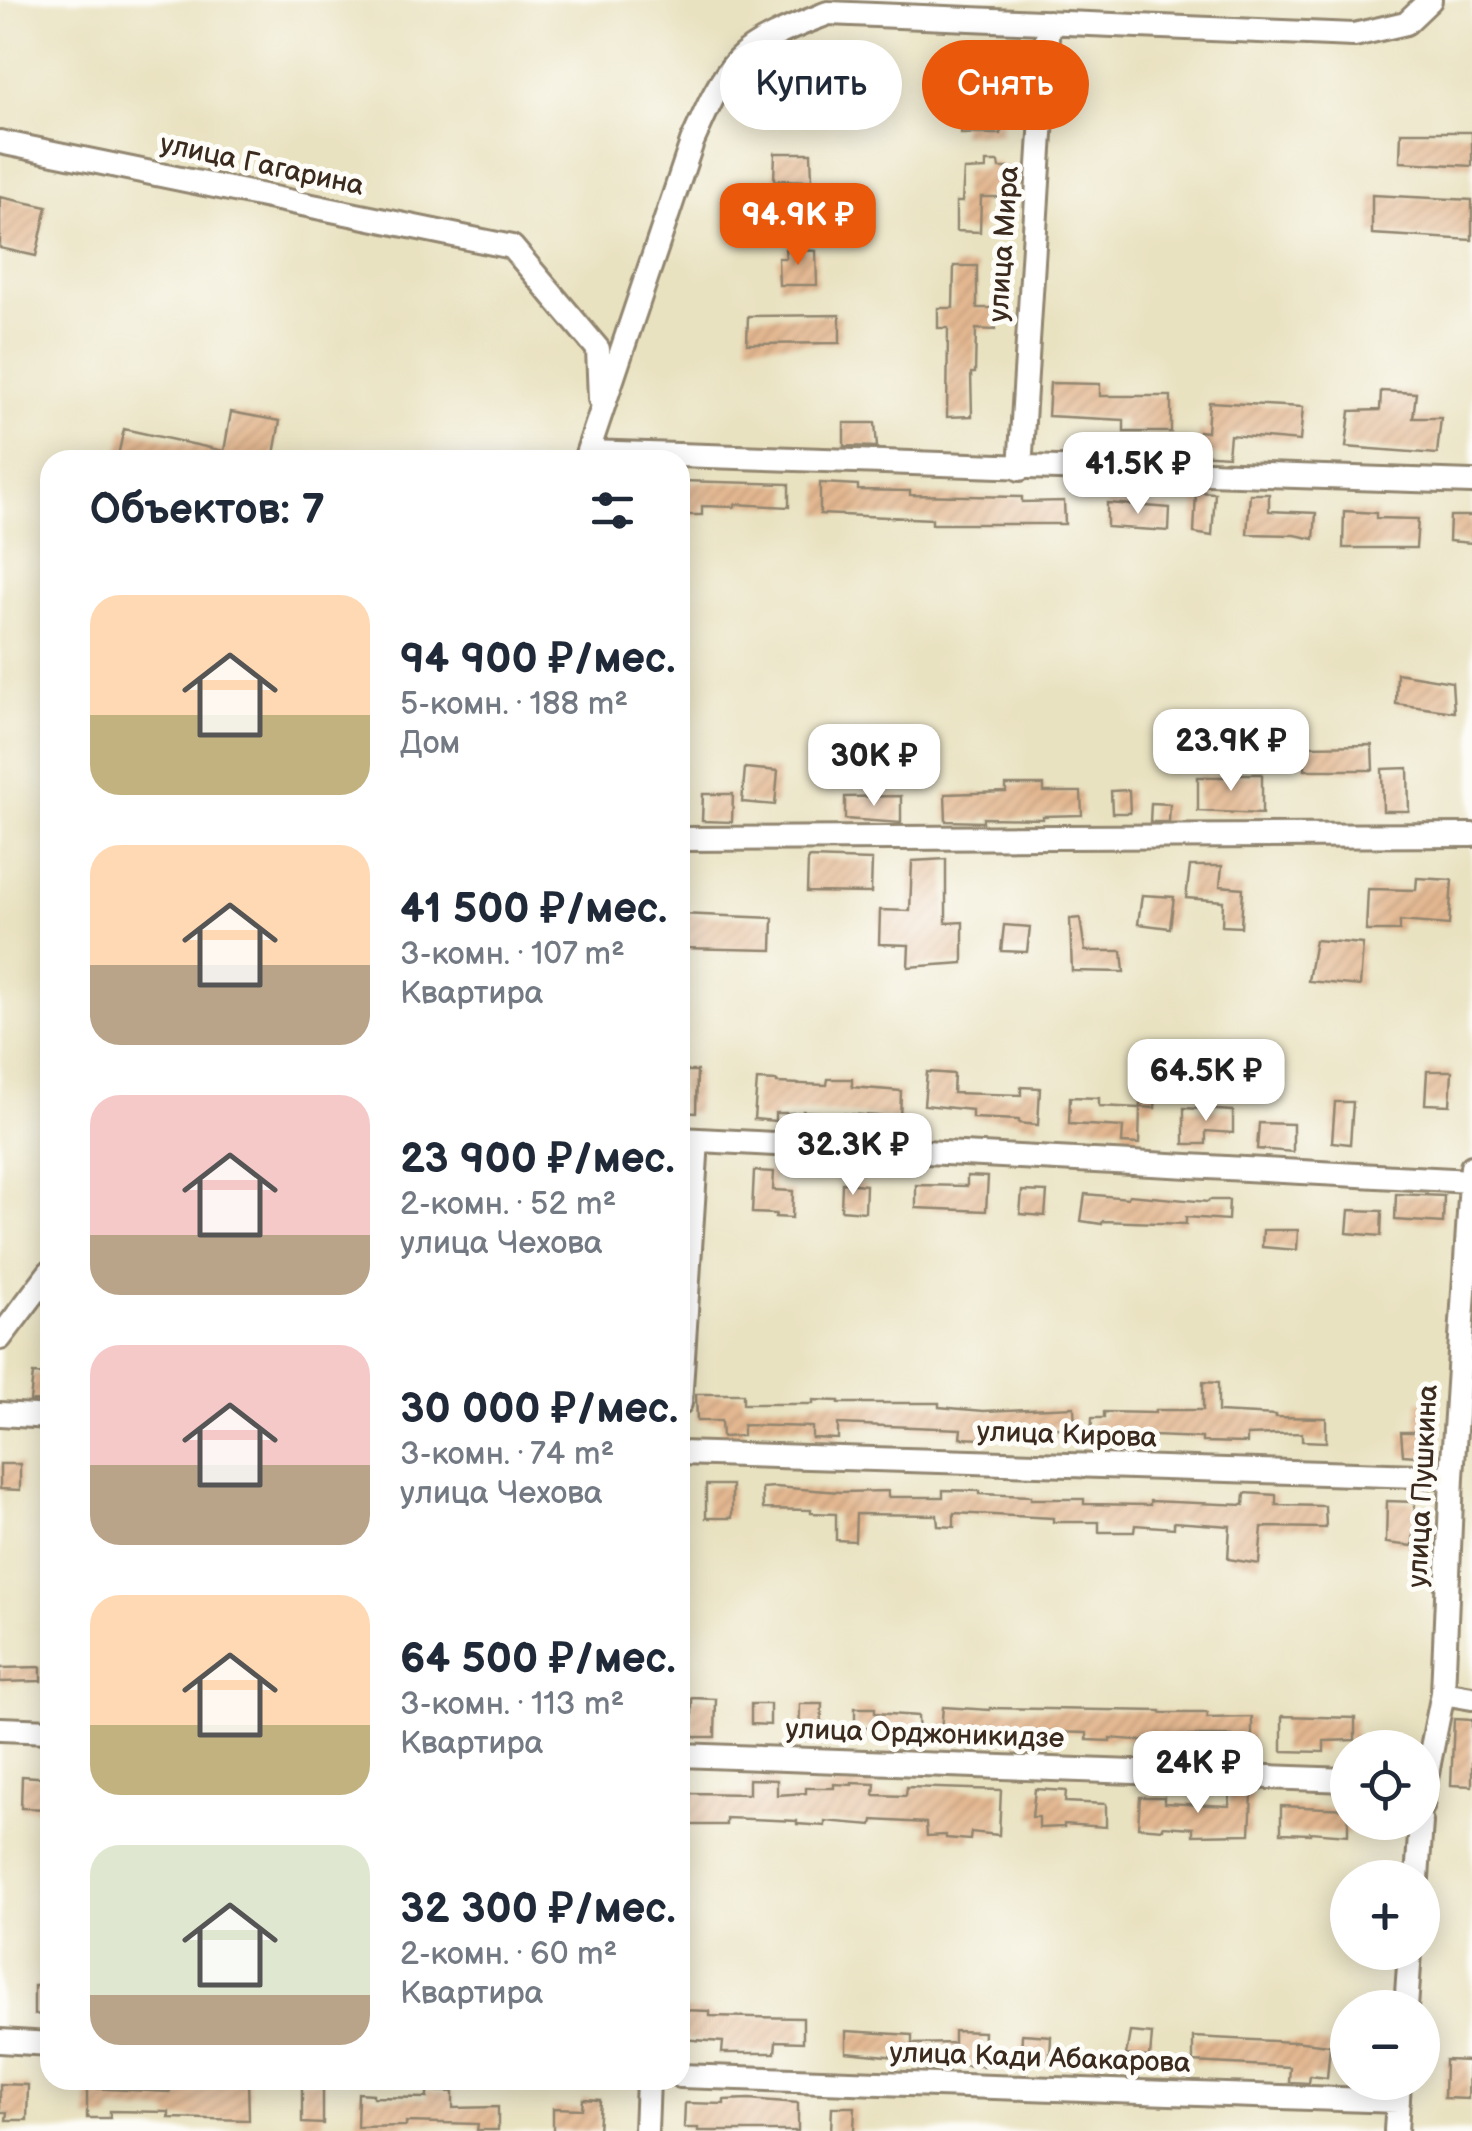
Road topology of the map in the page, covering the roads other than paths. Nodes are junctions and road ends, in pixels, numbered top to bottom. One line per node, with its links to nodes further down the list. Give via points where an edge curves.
1 (1430, 0): 2 (street, via 1406,23 1354,35)
2 (1048, 22): 4 (street, via 828,13 740,58 692,142); 7 (street, улица Мира)
3 (0, 142): 4 (street, улица Гагарина, via 512,247 598,349)
4 (601, 416): 5 (street)
5 (588, 450)
6 (690, 459): 7 (street)
7 (1020, 469): 8 (street)
8 (1472, 482)
9 (1472, 834): 10 (street)
10 (690, 839)
11 (690, 1139): 13 (street)
12 (1472, 1168): 13 (street, улица Пушкина)
13 (1471, 1180): 19 (street, улица Пушкина)
14 (40, 1285): 15 (street)
15 (0, 1338)
16 (0, 1414): 17 (street)
17 (40, 1416)
18 (690, 1453): 19 (street, улица Кирова)
19 (1452, 1477): 20 (street, улица Пушкина)
20 (1444, 1693): 21 (street); 23 (street, улица Пушкина)
21 (1472, 1698)
22 (0, 1729): 24 (street)
23 (1436, 1730)
24 (40, 1731)
25 (690, 1756): 26 (street, улица Орджоникидзе)
26 (1330, 1779)
27 (0, 2042): 28 (street)
28 (40, 2044)
29 (690, 2076): 31 (street, улица Кади Абакарова)
30 (648, 2090): 33 (street)
31 (1330, 2090)
32 (1398, 2100): 34 (street)
33 (646, 2131)
34 (1396, 2131)

